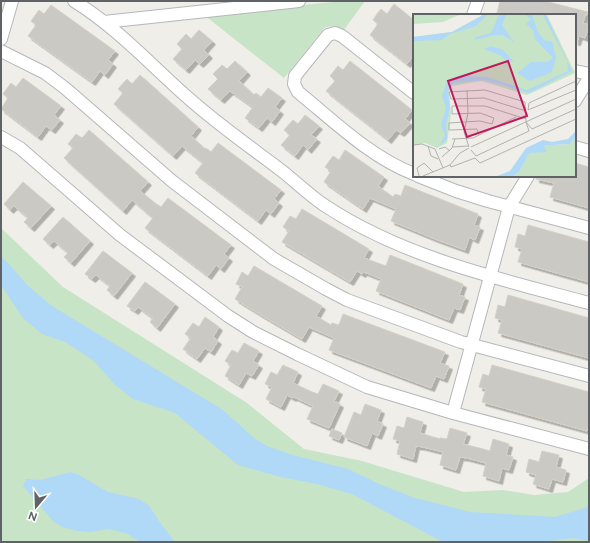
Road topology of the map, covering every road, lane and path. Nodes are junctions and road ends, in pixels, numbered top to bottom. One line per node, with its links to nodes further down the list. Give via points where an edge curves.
1 (12, 1): 7 (street)
2 (74, 1): 6 (street)
3 (299, 1): 6 (street)
4 (478, 1): 5 (street)
5 (474, 14)
6 (104, 22): 22 (street, via 218,123 343,218 412,250)
7 (1, 39)
8 (1, 51): 24 (street, via 45,73 65,88 172,181 274,259 347,300)
9 (576, 71): 10 (street)
10 (589, 74)
11 (589, 78): 13 (street)
12 (413, 92): 17 (street, via 335,33 323,40 296,76 294,84 298,92 365,146)
13 (576, 99)
14 (1, 137): 26 (street, via 20,148 120,235 253,332 367,387)
15 (576, 147): 16 (street)
16 (589, 151)
17 (413, 174)
18 (421, 177): 20 (street)
19 (527, 177): 20 (street)
20 (509, 207): 21 (street); 22 (street)
21 (589, 228)
22 (490, 276): 23 (street); 24 (street)
23 (589, 303)
24 (471, 345): 25 (street); 26 (street)
25 (589, 376)
26 (453, 413): 27 (street)
27 (589, 449)

